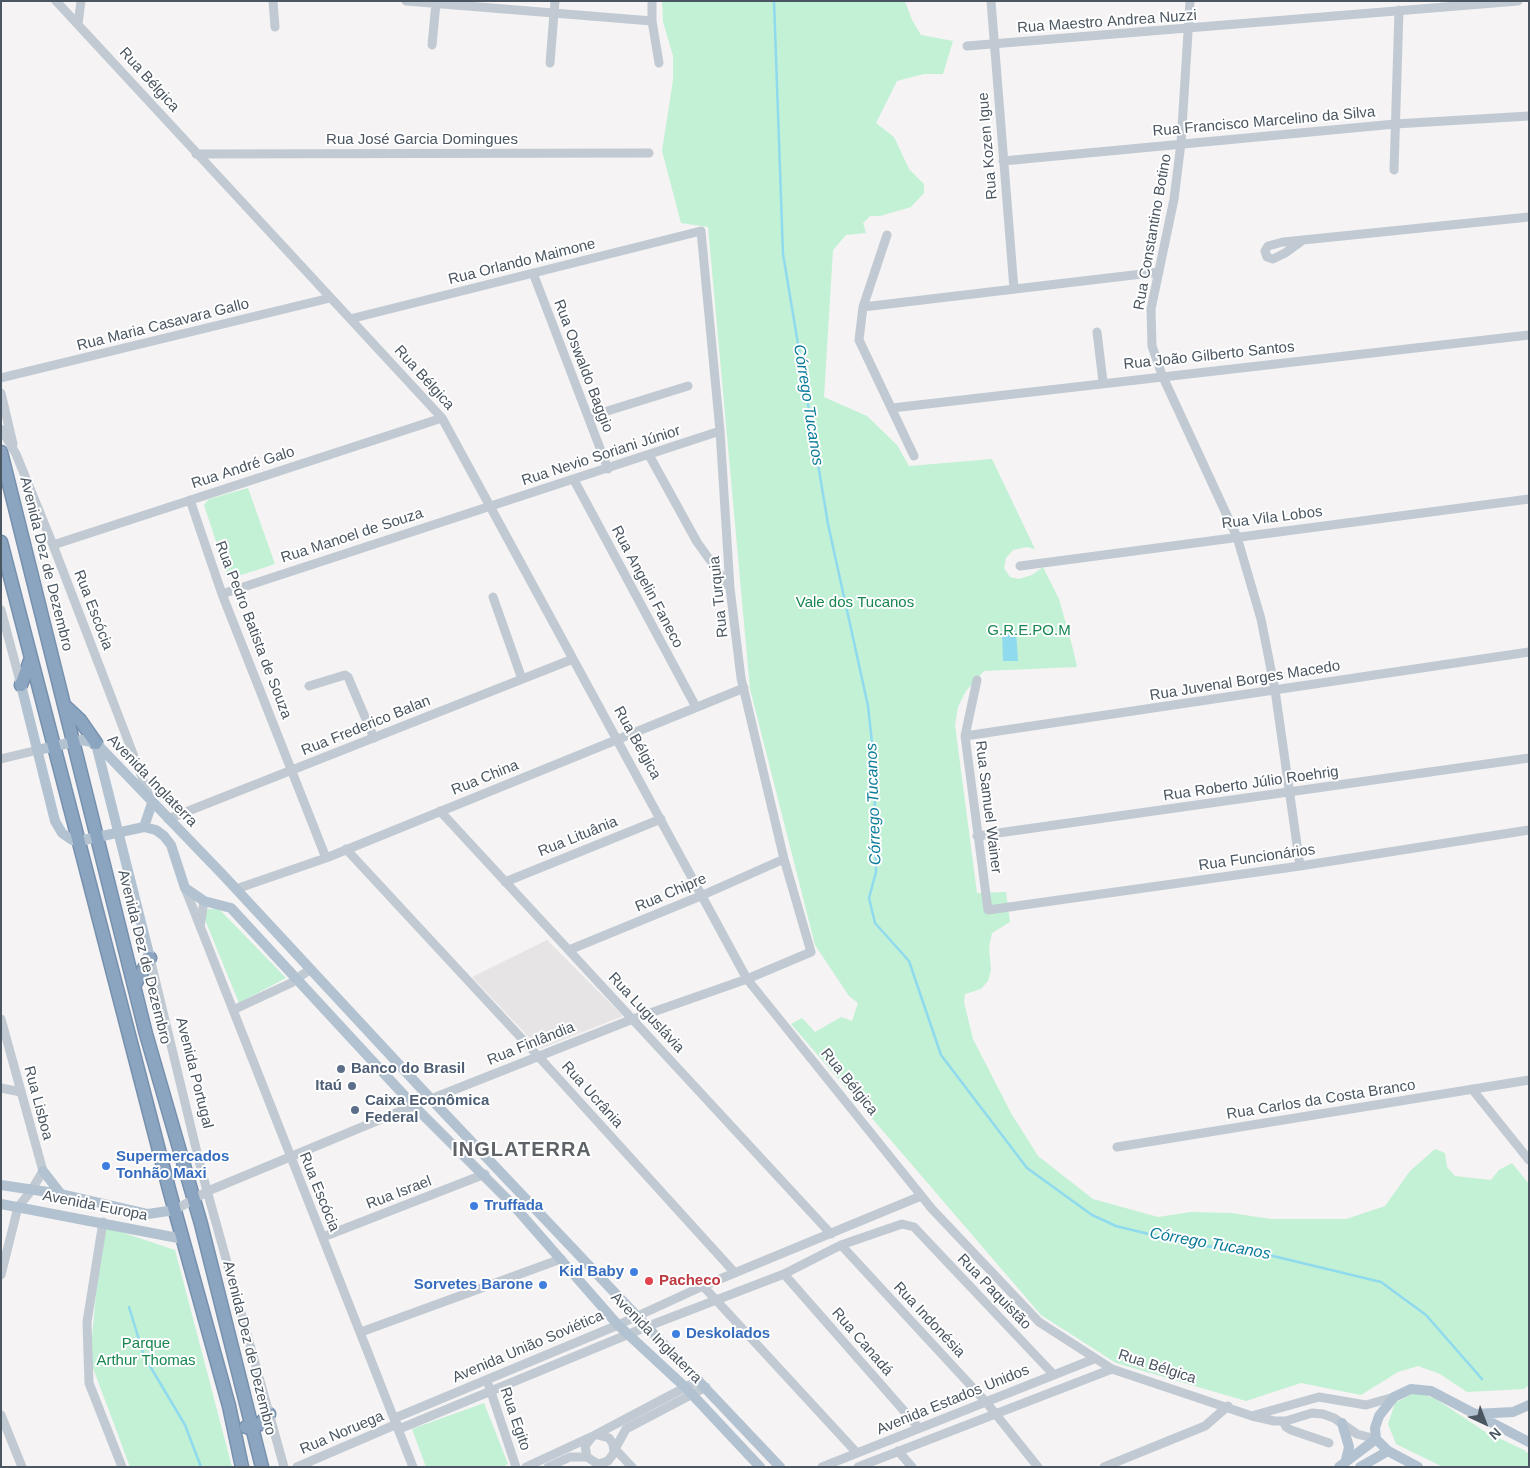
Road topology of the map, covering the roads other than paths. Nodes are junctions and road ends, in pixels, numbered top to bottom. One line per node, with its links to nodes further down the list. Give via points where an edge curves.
1 (56, 1): 15 (street, Rua Bélgica)
2 (81, 1): 15 (street)
3 (272, 1): 16 (street)
4 (406, 1): 10 (street)
5 (555, 1): 13 (street)
6 (652, 1): 14 (street)
7 (991, 1): 18 (street, Rua Kozen Igue)
8 (1190, 1): 17 (street, Rua Constantino Botino)
9 (1518, 1): 12 (street, Rua Maestro Andrea Nuzzi)
10 (436, 3): 11 (street); 19 (street)
11 (452, 3): 13 (street)
12 (1398, 10): 17 (street, Rua Maestro Andrea Nuzzi); 24 (street)
13 (553, 14): 14 (street); 21 (street)
14 (652, 21): 22 (street)
15 (78, 24): 27 (street, Rua Bélgica)
16 (275, 27)
17 (1189, 30): 18 (street, Rua Maestro Andrea Nuzzi); 25 (street, Rua Constantino Botino)
18 (993, 44): 20 (street, Rua Maestro Andrea Nuzzi); 28 (street, Rua Kozen Igue)
19 (432, 45)
20 (967, 46)
21 (550, 63)
22 (659, 63)
23 (1529, 116): 24 (street, Rua Francisco Marcelino da Silva)
24 (1395, 124): 25 (street, Rua Francisco Marcelino da Silva); 29 (street)
25 (1181, 143): 28 (street, Rua Francisco Marcelino da Silva); 36 (street, Rua Constantino Botino, via 1174,199)
26 (649, 153): 27 (street, Rua José Garcia Domingues)
27 (196, 154): 39 (street, Rua Bélgica)
28 (1003, 161): 38 (street, Rua Kozen Igue)
29 (1394, 170)
30 (1529, 217): 33 (street)
31 (701, 231): 37 (street, Rua Orlando Maimone); 53 (street, Rua Turquia)
32 (887, 235): 40 (street)
33 (1303, 240): 34 (street); 35 (street)
34 (1282, 242): 35 (street); 35 (street, via 1268,246 1265,251 1267,257 1273,259)
35 (1285, 253)
36 (1159, 272): 38 (street); 44 (street, Rua Constantino Botino, via 1151,309 1152,346)
37 (533, 274): 41 (street, Rua Orlando Maimone); 50 (street, Rua Oswaldo Baggio)
38 (1014, 289): 40 (street)
39 (330, 298): 41 (street, Rua Bélgica); 45 (street, Rua Maria Casavara Gallo)
40 (863, 307): 49 (street, via 859,340)
41 (350, 319): 51 (street, Rua Bélgica)
42 (1098, 332): 46 (street)
43 (1529, 335): 44 (street, Rua João Gilberto Santos)
44 (1162, 375): 46 (street, Rua João Gilberto Santos); 63 (street, Rua Constantino Botino)
45 (1, 378)
46 (1103, 382): 49 (street, Rua João Gilberto Santos)
47 (688, 386): 50 (street)
48 (1, 393): 55 (street)
49 (892, 408): 57 (street)
50 (588, 417): 58 (street, Rua Oswaldo Baggio)
51 (442, 418): 61 (street, Rua André Galo); 62 (street, Rua Bélgica)
52 (1, 429): 55 (street, Rua Escócia)
53 (720, 432): 56 (street, Rua Nevio Soriani Júnior); 67 (street, Rua Turquia)
54 (1, 452): 80 (highway, Avenida Dez de Dezembro)
55 (16, 454): 65 (street, Rua Escócia)
56 (649, 455): 58 (street, Rua Nevio Soriani Júnior); 67 (street, via 697,542)
57 (914, 456)
58 (608, 469): 59 (street, Rua Nevio Soriani Júnior)
59 (574, 480): 62 (street, Rua Nevio Soriani Júnior); 81 (street, Rua Angelin Faneco)
60 (1529, 499): 63 (street, Rua Vila Lobos)
61 (190, 500): 65 (street, Rua André Galo); 68 (street, Rua Pedro Batista de Souza)
62 (490, 506): 68 (street, Rua Manoel de Souza); 73 (street, Rua Bélgica)
63 (1237, 537): 66 (street, Rua Vila Lobos); 79 (street, Rua Constantino Botino, via 1261,619)
64 (1, 542): 72 (highway)
65 (53, 544): 93 (street, Rua Escócia)
66 (1020, 566)
67 (730, 588): 78 (street, Rua Turquia)
68 (222, 594): 91 (street, Rua Pedro Batista de Souza)
69 (493, 597): 74 (street)
70 (1, 610): 76 (street)
71 (1529, 652): 79 (street, Rua Juvenal Borges Macedo)
72 (31, 658): 76 (highway); 87 (highway)
73 (574, 659): 74 (street, Rua Frederico Balan); 84 (street, Rua Bélgica)
74 (522, 679): 83 (street, Rua Frederico Balan)
75 (977, 680): 82 (street, Rua Samuel Wainer)
76 (21, 685): 88 (main road)
77 (309, 686): 83 (street, via 345,675 348,677)
78 (744, 688): 81 (street, Rua China); 105 (street, Rua Turquia)
79 (1275, 690): 82 (street, Rua Juvenal Borges Macedo); 92 (street, Rua Constantino Botino)
80 (65, 706): 85 (highway, Avenida Dez de Dezembro); 86 (highway, via 80,720)
81 (696, 707): 84 (street, Rua China)
82 (964, 736): 100 (street, Rua Samuel Wainer)
83 (374, 738): 91 (street, Rua Frederico Balan)
84 (617, 739): 94 (street, Rua China); 96 (street, Rua Bélgica)
85 (74, 742): 86 (main road, Avenida Inglaterra); 87 (main road, Avenida Inglaterra); 101 (highway, Avenida Dez de Dezembro)
86 (96, 743): 93 (main road, Avenida Inglaterra); 99 (main road, Avenida Portugal)
87 (54, 745): 88 (main road, Avenida Inglaterra); 102 (highway)
88 (38, 750): 90 (street); 102 (main road, via 55,821 62,833)
89 (1529, 758): 92 (street, Rua Roberto Júlio Roehrig)
90 (1, 759)
91 (292, 770): 95 (street, Rua Frederico Balan); 104 (street, Rua Pedro Batista de Souza)
92 (1290, 792): 100 (street, Rua Roberto Júlio Roehrig); 106 (street, Rua Constantino Botino)
93 (152, 803): 95 (main road, Avenida Inglaterra); 97 (main road)
94 (440, 811): 103 (street, Rua China); 107 (street, Rua Luguslávia)
95 (168, 819): 109 (main road, Avenida Inglaterra)
96 (661, 819): 107 (street, Rua Lituânia); 110 (street, Rua Bélgica)
97 (144, 827): 99 (main road); 108 (main road, Avenida Inglaterra, via 156,830 171,845)
98 (1529, 830): 106 (street, Rua Funcionários)
99 (119, 833): 101 (main road); 117 (main road, Avenida Portugal)
100 (977, 836): 113 (street, Rua Samuel Wainer)
101 (97, 838): 102 (main road); 121 (highway, Avenida Dez de Dezembro)
102 (79, 841): 148 (highway)
103 (346, 849): 104 (street, Rua China); 125 (street, Rua Ucrânia)
104 (326, 858): 109 (street, Rua China)
105 (784, 858): 110 (street, Rua Chipre); 116 (street, Rua Turquia)
106 (1300, 866): 113 (street, Rua Funcionários)
107 (505, 882): 115 (street, Rua Luguslávia)
108 (185, 888): 111 (main road); 114 (street, Rua Escócia)
109 (236, 888): 112 (main road, via 229,897); 118 (main road, Avenida Inglaterra)
110 (703, 895): 115 (street, Rua Chipre); 119 (street, Rua Bélgica)
111 (204, 901): 112 (main road); 114 (street)
112 (228, 905): 120 (main road, Avenida Inglaterra)
113 (988, 910)
114 (200, 927): 122 (street, Rua Escócia)
115 (569, 950): 124 (street, Rua Luguslávia)
116 (811, 952): 119 (street, Rua Finlândia)
117 (150, 958): 121 (highway); 139 (street, Avenida Portugal)
118 (309, 970): 120 (street); 130 (main road, Avenida Inglaterra)
119 (747, 979): 124 (street, Rua Finlândia); 141 (street, Rua Bélgica)
120 (297, 980): 122 (street); 131 (main road, Avenida Inglaterra)
121 (134, 986): 143 (highway, Avenida Dez de Dezembro)
122 (233, 1010): 133 (street, Rua Escócia)
123 (1, 1019): 129 (street, Rua Lisboa)
124 (633, 1019): 125 (street, Rua Finlândia); 152 (street, Rua Luguslávia)
125 (538, 1056): 130 (street, Rua Finlândia); 157 (street, Rua Ucrânia)
126 (1529, 1080): 128 (street, Rua Carlos da Costa Branco)
127 (1, 1088): 129 (street)
128 (1472, 1090): 132 (street, Rua Carlos da Costa Branco); 134 (street)
129 (21, 1092): 135 (street, Rua Lisboa)
130 (431, 1099): 131 (street, Rua Finlândia); 142 (main road, Avenida Inglaterra)
131 (414, 1106): 133 (street, Rua Finlândia); 136 (main road, Avenida Inglaterra)
132 (1117, 1147)
133 (290, 1156): 139 (street, Rua Finlândia); 153 (street, Rua Escócia)
134 (1529, 1160)
135 (43, 1171): 138 (street); 140 (main road)
136 (484, 1174): 145 (main road, Avenida Inglaterra); 153 (street, Rua Israel)
137 (1, 1185): 138 (main road, Avenida Europa)
138 (31, 1191): 140 (main road, Avenida Europa); 146 (street)
139 (208, 1191): 143 (street, Rua Finlândia); 180 (street, Avenida Portugal)
140 (61, 1194): 148 (main road, Avenida Europa, via 148,1214)
141 (921, 1196): 152 (street, Avenida União Soviética); 167 (street, Rua Bélgica, via 1039,1322)
142 (523, 1197): 145 (main road); 147 (main road, Avenida Inglaterra)
143 (194, 1201): 148 (street, Avenida Europa); 188 (highway, Avenida Dez de Dezembro)
144 (1, 1204): 146 (main road, Avenida Europa)
145 (514, 1206): 149 (main road, Avenida Inglaterra)
146 (18, 1207): 150 (main road, Avenida Europa); 159 (street)
147 (534, 1208): 149 (main road); 162 (main road, Avenida Inglaterra)
148 (175, 1210): 154 (highway)
149 (524, 1217): 156 (main road, Avenida Inglaterra)
150 (103, 1222): 154 (main road, Avenida Europa); 201 (street, via 87,1322 89,1383)
151 (914, 1228): 155 (street, Avenida União Soviética, via 902,1224); 169 (street, Rua Paquistão)
152 (830, 1234): 157 (street, Avenida União Soviética)
153 (323, 1237): 165 (street, Rua Escócia)
154 (183, 1239): 178 (highway)
155 (841, 1246): 158 (street, Avenida União Soviética); 176 (street, Rua Indonésia)
156 (561, 1259): 163 (main road, Avenida Inglaterra); 165 (street)
157 (735, 1273): 160 (street, Avenida União Soviética)
158 (784, 1274): 161 (street, Avenida União Soviética); 189 (street, Rua Canadá)
159 (1, 1275)
160 (703, 1286): 161 (street); 162 (street, Avenida União Soviética)
161 (716, 1300): 164 (street, Avenida União Soviética); 197 (street)
162 (636, 1316): 163 (street, Avenida União Soviética); 164 (main road, Avenida Inglaterra)
163 (618, 1325): 166 (main road, Avenida Inglaterra); 170 (street, Avenida União Soviética)
164 (646, 1328): 166 (street, Avenida União Soviética); 171 (main road, Avenida Inglaterra)
165 (361, 1332): 187 (street, Rua Escócia)
166 (629, 1335): 173 (street, Avenida União Soviética); 174 (main road, Avenida Inglaterra)
167 (1094, 1359): 168 (street, Rua Bélgica); 169 (street, Avenida Estados Unidos)
168 (1112, 1369): 179 (street, Rua Bélgica); 181 (street, Avenida Estados Unidos)
169 (1054, 1375): 176 (street, Avenida Estados Unidos)
170 (486, 1379): 173 (street, Rua Egito); 187 (street, Avenida União Soviética)
171 (698, 1380): 172 (main road, Avenida Inglaterra); 174 (street)
172 (706, 1387): 174 (street); 212 (main road, Avenida Inglaterra)
173 (491, 1392): 187 (street, Avenida União Soviética); 207 (street, Rua Egito)
174 (690, 1392): 190 (street); 194 (street, via 626,1429); 211 (main road, Avenida Inglaterra)
175 (1394, 1397): 182 (main road, via 1411,1389 1431,1391); 184 (street, via 1366,1405 1319,1397); 191 (main road, via 1378,1416)
176 (986, 1402): 181 (street, Rua Indonésia); 189 (street, Avenida Estados Unidos)
177 (1529, 1405): 182 (main road, via 1513,1412)
178 (229, 1406): 188 (highway, via 243,1424); 202 (highway)
179 (1228, 1406): 184 (street, Rua Bélgica); 217 (street, via 1205,1426)
180 (269, 1414): 188 (highway); 204 (street, Avenida Portugal)
181 (996, 1414): 196 (street, Avenida Estados Unidos); 216 (street, Rua Indonésia)
182 (1471, 1414): 192 (main road)
183 (1, 1415): 200 (street)
184 (1252, 1416): 185 (street, Rua Bélgica)
185 (1283, 1421): 186 (street, Rua Bélgica, via 1312,1413 1323,1414); 193 (street, via 1291,1430)
186 (1342, 1423): 191 (street, Rua Bélgica, via 1357,1434); 199 (main road, via 1349,1447)
187 (397, 1424): 205 (street, Rua Noruega); 206 (street, Rua Escócia)
188 (252, 1428): 203 (highway, Avenida Dez de Dezembro)
189 (919, 1428): 197 (street, Avenida Estados Unidos)
190 (593, 1436): 194 (street, via 609,1438); 198 (street, via 585,1446); 208 (street)
191 (1376, 1439): 195 (main road, Rua Bélgica); 199 (main road)
192 (1529, 1442)
193 (1329, 1443)
194 (615, 1449): 198 (street, via 612,1458 603,1464); 210 (street)
195 (1388, 1451): 218 (main road); 219 (main road, Rua Bélgica)
196 (898, 1452): 214 (street, Avenida Estados Unidos); 215 (street)
197 (858, 1453): 213 (street, Avenida Estados Unidos)
198 (587, 1461): 209 (street, via 570,1457)
199 (1342, 1463)
200 (22, 1467)
201 (122, 1467)
202 (242, 1467)
203 (262, 1467)
204 (284, 1467)
205 (297, 1467)
206 (413, 1467)
207 (516, 1467)
208 (526, 1467)
209 (548, 1467)
210 (632, 1467)
211 (760, 1467)
212 (780, 1467)
213 (822, 1467)
214 (858, 1467)
215 (912, 1467)
216 (1038, 1467)
217 (1104, 1467)
218 (1360, 1467)
219 (1418, 1467)

